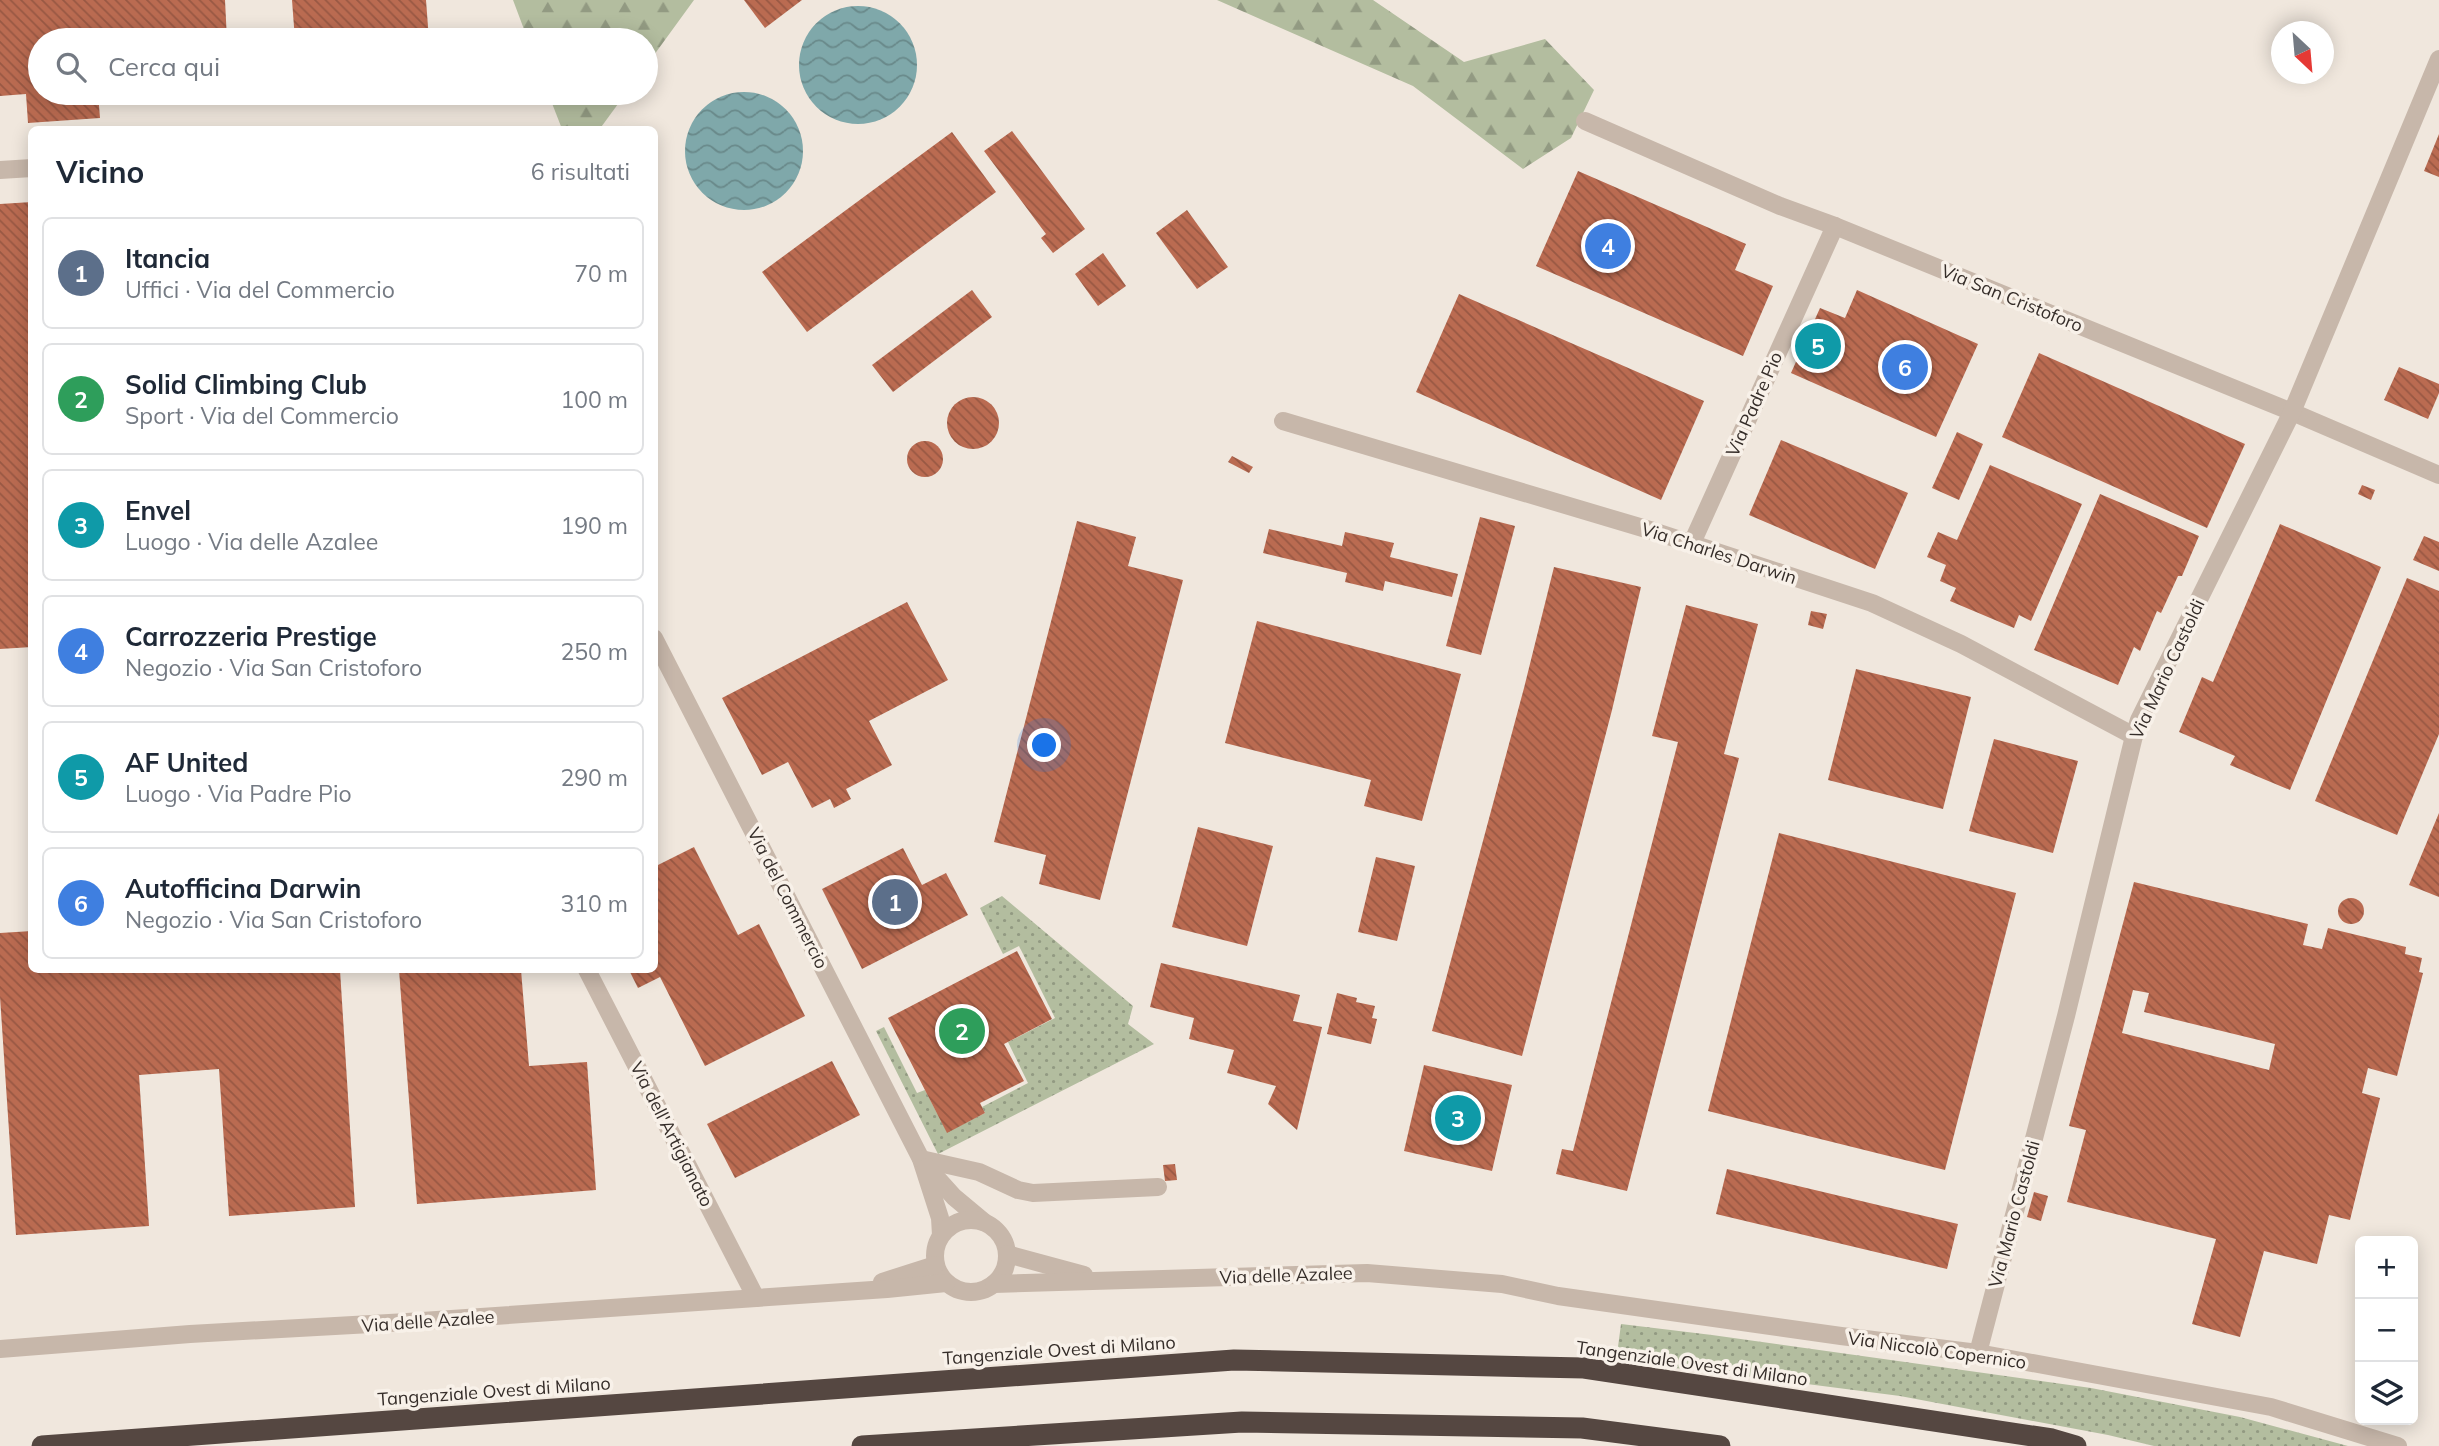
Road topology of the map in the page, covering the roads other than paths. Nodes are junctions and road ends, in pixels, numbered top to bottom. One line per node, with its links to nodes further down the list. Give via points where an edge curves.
1 (2439, 59): 6 (street, Via Mario Castoldi)
2 (1585, 121): 5 (street, Via San Cristoforo)
3 (28, 168): 4 (street)
4 (0, 170)
5 (1835, 226): 6 (street, Via San Cristoforo); 9 (street, Via Padre Pio)
6 (2292, 412): 8 (street, Via San Cristoforo); 11 (street, Via Mario Castoldi)
7 (1283, 421): 9 (street, Via Charles Darwin)
8 (2439, 475)
9 (1692, 543): 11 (street, Via Charles Darwin, via 1872,603 1961,644)
10 (658, 646): 13 (street, Via del Commercio)
11 (2134, 736): 26 (street, Via Mario Castoldi)
12 (589, 973): 24 (street, Via dell'Artigianato)
13 (920, 1159): 14 (street, via 979,1172 1033,1193); 15 (street, Via del Commercio); 16 (street, Via del Commercio, via 940,1218)
14 (1158, 1187)
15 (984, 1222): 16 (street, via 960,1221); 17 (street, via 1000,1235)
16 (940, 1235): 18 (street)
17 (1007, 1254): 19 (street, Via delle Azalee); 22 (street, via 1006,1266)
18 (935, 1265): 21 (street); 23 (street, Via delle Azalee)
19 (1101, 1280): 20 (street, Via delle Azalee, via 1367,1273); 22 (street, Via delle Azalee)
20 (1471, 1281): 26 (street, Via Niccolò Copernico)
21 (946, 1283): 22 (street, via 972,1293); 23 (street, Via delle Azalee)
22 (994, 1284)
23 (855, 1291): 24 (street, Via delle Azalee)
24 (756, 1298): 25 (street, Via delle Azalee)
25 (0, 1349)
26 (1978, 1353): 31 (street, Via Niccolò Copernico, via 2271,1407)
27 (42, 1446): 30 (highway, Tangenziale Ovest di Milano, via 1234,1360 1584,1368)
28 (862, 1446): 29 (highway, via 1241,1422 1582,1428)
29 (1720, 1446)
30 (2076, 1446)
31 (2398, 1446)

